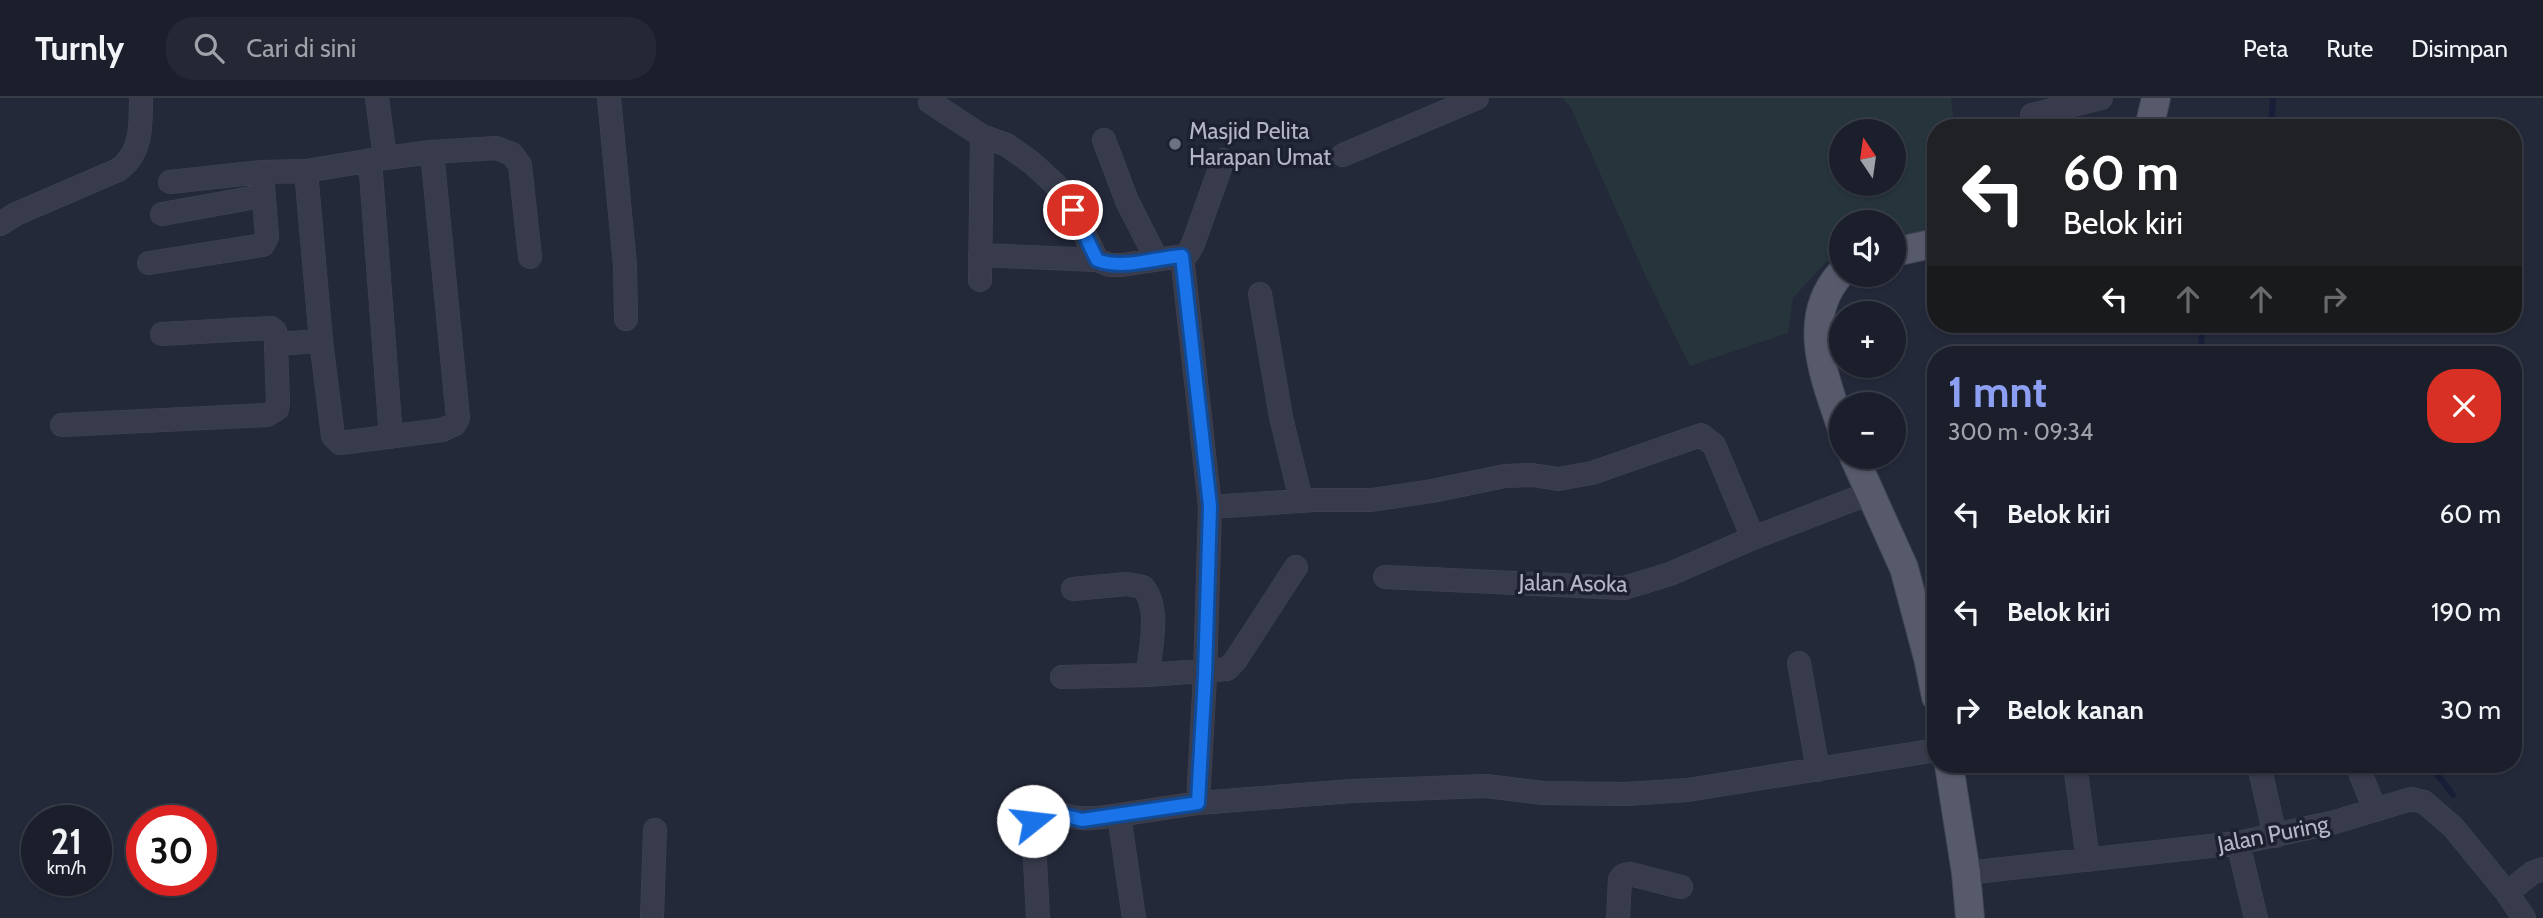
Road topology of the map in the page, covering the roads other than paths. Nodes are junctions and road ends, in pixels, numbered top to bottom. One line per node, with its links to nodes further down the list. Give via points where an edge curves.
1 (141, 98): 21 (street, via 136,152 128,163)
2 (377, 98): 14 (street)
3 (609, 98): 33 (street)
4 (1477, 98): 13 (street)
5 (2101, 98): 8 (street)
6 (2156, 98): 9 (main road)
7 (930, 102): 10 (street)
8 (2032, 115)
9 (2151, 119)
10 (982, 136): 24 (street); 28 (street, via 1007,145 1055,184)
11 (1104, 140): 27 (street, via 1127,201)
12 (432, 152): 14 (street); 26 (street, via 496,148 512,154 520,165); 39 (street, via 458,420 442,430)
13 (1343, 155)
14 (378, 159): 16 (street); 39 (street)
15 (1223, 160): 25 (street, via 1193,244)
16 (306, 171): 17 (street); 35 (street)
17 (262, 172): 18 (street); 19 (street)
18 (170, 182)
19 (262, 196): 20 (street); 29 (street, via 267,237 263,245)
20 (162, 214)
21 (0, 224)
22 (1927, 245): 23 (main road)
23 (1906, 250)
24 (980, 255): 28 (street); 30 (street)
25 (1182, 256): 27 (street); 43 (street)
26 (530, 257)
27 (1156, 258): 28 (street, via 1122,265)
28 (1097, 260)
29 (149, 263)
30 (980, 281)
31 (1831, 287): 37 (main road, via 1820,316 1819,349)
32 (1260, 294): 42 (street)
33 (626, 319)
34 (162, 334): 36 (street, via 271,328)
35 (321, 341): 36 (street); 39 (street, via 335,440)
36 (276, 344): 38 (street, via 278,403 267,415)
37 (1830, 392)
38 (62, 425)
39 (391, 437)
40 (1859, 469): 41 (main road)
41 (1870, 493): 44 (street, Jalan Asoka); 48 (main road, via 1904,568)
42 (1301, 500): 43 (street); 44 (street, via 1371,500 1505,476 1559,479 1592,473 1701,435 1714,445)
43 (1210, 506): 50 (street)
44 (1753, 538): 46 (street, Jalan Asoka, via 1670,574 1624,588)
45 (1296, 566): 50 (street, via 1236,661 1222,671)
46 (1385, 577)
47 (1073, 589): 51 (street, via 1143,587 1151,597 1153,614)
48 (1927, 654)
49 (1799, 663): 54 (street)
50 (1205, 671): 51 (street); 59 (street)
51 (1148, 675): 52 (street)
52 (1062, 677)
53 (1927, 752): 54 (street)
54 (1818, 770): 59 (street, via 1688,790 1626,794 1543,793 1486,786)
55 (1950, 773): 67 (main road)
56 (2076, 773): 65 (street)
57 (2261, 773): 63 (street)
58 (2360, 773): 60 (street)
59 (1198, 803): 61 (street)
60 (2375, 810): 63 (street, Jalan Puring); 69 (street, Jalan Puring, via 2410,799 2424,802 2453,827)
61 (1119, 815): 71 (street, via 1082,820 1048,808 1036,814); 72 (street)
62 (655, 830): 70 (street)
63 (2275, 836): 64 (street, Jalan Puring)
64 (2238, 844): 65 (street, Jalan Puring); 75 (street)
65 (2088, 860): 67 (street, Jalan Puring)
66 (2543, 869): 69 (street)
67 (1966, 873): 74 (main road)
68 (1681, 887): 73 (street, via 1625,874 1620,879)
69 (2507, 893): 76 (street, Jalan Puring)
70 (652, 918)
71 (1038, 918)
72 (1133, 918)
73 (1618, 918)
74 (1970, 918)
75 (2256, 918)
76 (2524, 918)

